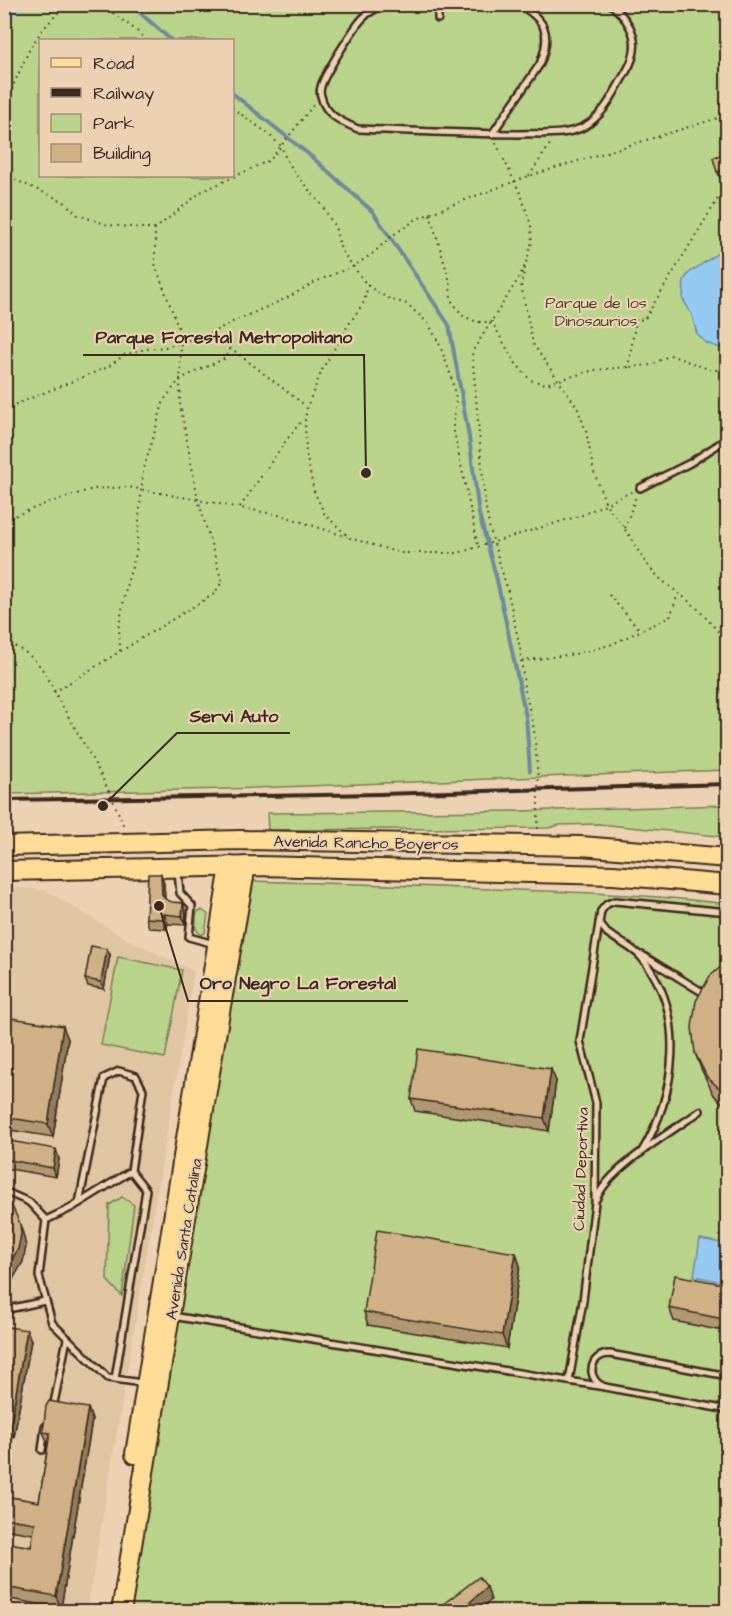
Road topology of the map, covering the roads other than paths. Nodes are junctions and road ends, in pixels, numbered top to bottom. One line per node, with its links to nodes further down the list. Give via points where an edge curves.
1 (387, 4): 6 (lane, via 362,19 326,76 321,96 327,111 358,129)
2 (438, 4): 5 (lane)
3 (518, 4): 6 (lane, via 543,24 545,51)
4 (611, 4): 6 (lane, via 626,18 634,33 635,50 630,66 600,114 574,132)
5 (438, 19)
6 (492, 134)
7 (728, 438): 8 (lane)
8 (640, 488)
9 (286, 840): 10 (main road, Avenida Rancho Boyeros); 12 (main road, Avenida Rancho Boyeros, via 615,848); 13 (main road, via 249,844)
10 (177, 842): 11 (main road, Avenida Rancho Boyeros); 13 (main road)
11 (4, 846)
12 (728, 858)
13 (243, 866): 14 (main road, Avenida Rancho Boyeros); 16 (main road, Avenida Rancho Boyeros, via 613,875); 20 (main road, Avenida Santa Catalina); 31 (main road, Avenida Santa Catalina)
14 (177, 867): 15 (main road, Avenida Rancho Boyeros); 20 (lane, via 180,892 192,906 189,937)
15 (4, 871)
16 (728, 885)
17 (728, 912): 18 (lane, via 615,902 605,906)
18 (599, 922): 19 (lane); 26 (lane, Ciudad Deportiva, via 580,1041 596,1103)
19 (615, 938): 21 (lane); 23 (lane, via 640,955 660,989 669,1015 669,1085 658,1121)
20 (218, 946): 36 (main road, Avenida Santa Catalina)
21 (702, 992)
22 (700, 1111): 23 (lane)
23 (641, 1153): 26 (lane, via 612,1175)
24 (130, 1172): 27 (lane); 27 (lane, via 143,1090 136,1076 119,1071 104,1078); 34 (lane, via 146,1190)
25 (4, 1191): 28 (lane, via 29,1202)
26 (595, 1202): 35 (lane, Ciudad Deportiva, via 585,1292)
27 (79, 1203): 28 (lane)
28 (46, 1220): 29 (lane, via 39,1276)
29 (45, 1301): 30 (lane); 32 (lane, via 52,1323)
30 (4, 1310)
31 (171, 1316): 35 (lane); 41 (main road, Avenida Santa Catalina)
32 (68, 1340): 34 (lane, via 108,1378); 39 (lane, via 54,1403 46,1417)
33 (728, 1376): 37 (lane, via 605,1354 593,1362 591,1372 596,1382)
34 (115, 1379): 36 (lane)
35 (569, 1381): 37 (lane)
36 (146, 1384): 40 (main road, Avenida Santa Catalina)
37 (605, 1387): 38 (lane)
38 (728, 1410)
39 (42, 1450)
40 (110, 1611)
41 (122, 1611)

